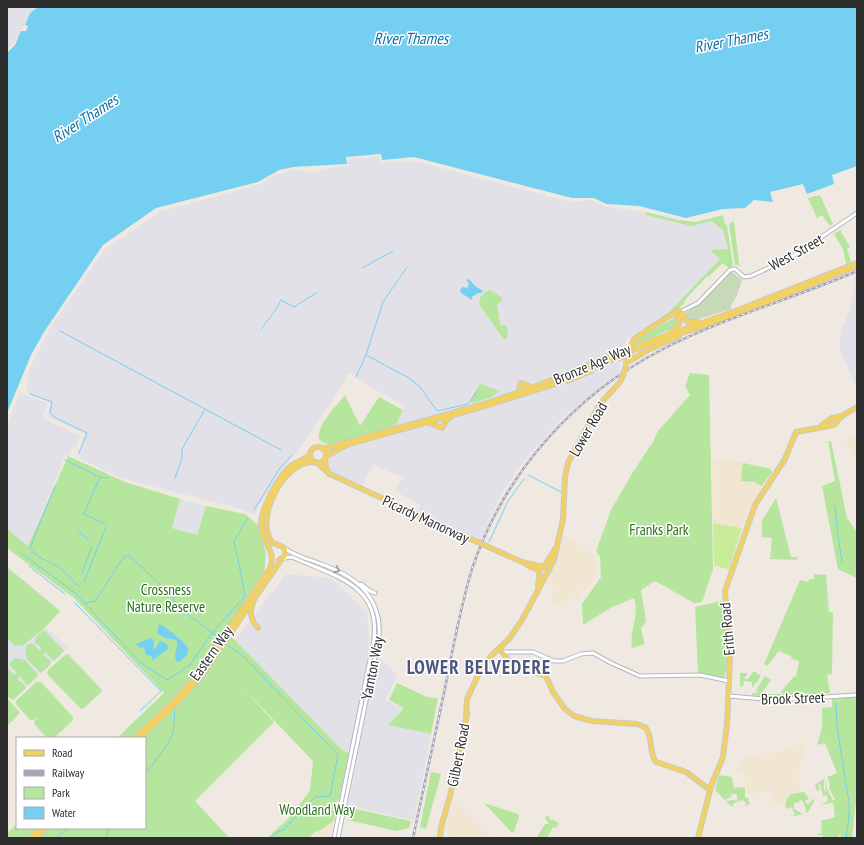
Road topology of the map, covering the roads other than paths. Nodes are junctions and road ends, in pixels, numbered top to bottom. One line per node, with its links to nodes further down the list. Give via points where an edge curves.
1 (857, 213): 6 (street, West Street, via 790,258 753,276 744,277 733,269 730,270 698,302)
2 (857, 263): 4 (main road, Bronze Age Way)
3 (857, 266): 4 (main road, Bronze Age Way)
4 (851, 267): 5 (main road, Bronze Age Way)
5 (846, 269): 9 (main road, Bronze Age Way); 10 (main road, Bronze Age Way, via 734,316)
6 (683, 313): 7 (main road, via 678,310); 8 (main road); 9 (main road, via 685,320 690,323)
7 (675, 314): 8 (main road); 12 (main road, Lower Road, bridge, via 634,339)
8 (679, 318): 11 (main road, via 680,322 676,328)
9 (710, 320): 11 (main road, Bronze Age Way)
10 (694, 329): 13 (main road); 16 (main road, Bronze Age Way, via 641,347)
11 (665, 334): 17 (main road, Bronze Age Way)
12 (628, 355): 13 (main road); 14 (main road); 15 (main road, Lower Road)
13 (634, 358): 15 (main road)
14 (621, 359): 15 (main road); 16 (main road, via 572,380)
15 (626, 364): 32 (main road, Lower Road, bridge, via 620,382 600,404 568,463 563,519 555,556)
16 (555, 384): 20 (main road, Bronze Age Way)
17 (534, 387): 18 (main road, Bronze Age Way); 18 (main road, via 521,384)
18 (518, 393): 22 (main road, Bronze Age Way)
19 (857, 407): 42 (main road, Erith Road, via 830,423 795,433 785,459 754,505 725,591)
20 (453, 416): 21 (main road, Bronze Age Way); 21 (main road, via 441,428)
21 (428, 423): 24 (main road, Bronze Age Way, via 349,444)
22 (323, 449): 23 (main road, via 316,448); 24 (main road)
23 (310, 454): 25 (main road, via 310,458); 29 (main road, via 286,471 266,505 261,528)
24 (325, 458): 25 (main road, via 321,463); 26 (main road, via 326,468)
25 (315, 462): 26 (main road, Picardy Manorway); 27 (main road, via 303,463 292,469 282,481 270,505 266,526 271,540)
26 (330, 474): 32 (main road, Picardy Manorway, bridge)
27 (277, 544): 28 (main road); 29 (main road)
28 (284, 548): 31 (main road, via 286,553); 34 (street, Yarnton Way, one-way to 34)
29 (270, 550): 30 (main road)
30 (272, 558): 31 (main road); 37 (main road, Eastern Way, via 270,568)
31 (282, 559): 33 (main road, Eastern Way); 52 (street, Yarnton Way, via 292,557 343,579 363,594 373,614 374,645)
32 (543, 570): 39 (main road, Lower Road, via 538,592 510,639)
33 (265, 581): 36 (main road, via 250,611 251,618); 37 (main road, Eastern Way)
34 (358, 582): 35 (street); 53 (street, Yarnton Way, via 375,606 379,635)
35 (375, 593)
36 (258, 628)
37 (224, 638): 38 (main road, Eastern Way)
38 (220, 644): 45 (main road, Eastern Way, via 181,694); 46 (main road, Eastern Way, via 201,676)
39 (500, 648): 40 (main road); 41 (main road, Lower Road)
40 (504, 652): 42 (street, via 534,652 554,661 593,653 640,676 700,675); 47 (main road, via 512,664 546,676 553,692 565,709 574,716 585,720 645,726 650,734 652,756 656,762 686,772)
41 (495, 653): 54 (main road, Gilbert Road, via 483,666 466,702 466,714)
42 (729, 681): 44 (main road, Erith Road)
43 (857, 695): 44 (street, Brook Street, via 777,700)
44 (729, 696): 47 (main road, Erith Road, via 723,757)
45 (136, 737)
46 (141, 737)
47 (710, 790): 55 (main road, Erith Road)
48 (40, 829): 50 (main road)
49 (45, 829): 51 (main road)
50 (31, 838)
51 (36, 838)
52 (334, 838)
53 (338, 838)
54 (440, 838)
55 (698, 838)

